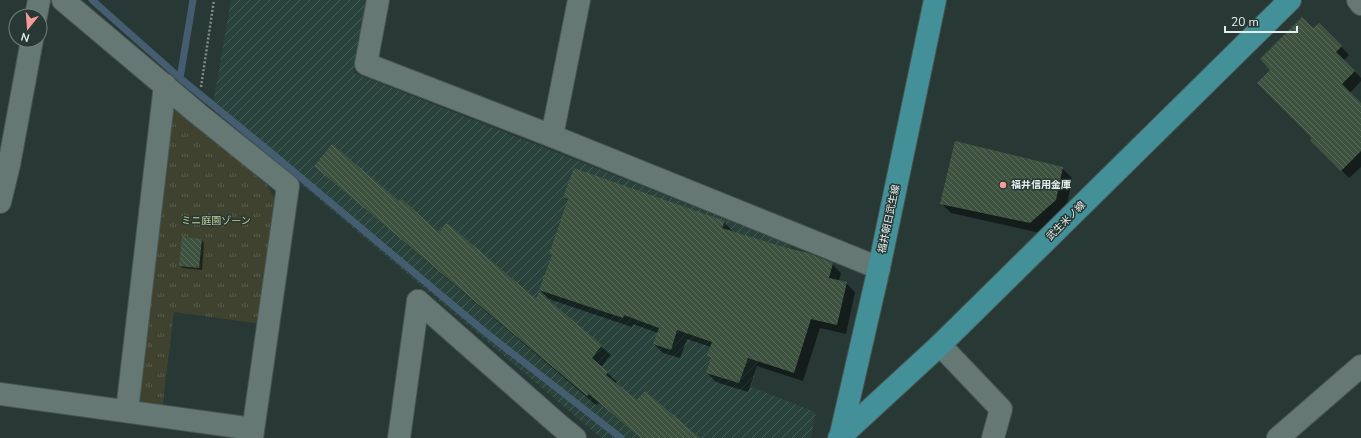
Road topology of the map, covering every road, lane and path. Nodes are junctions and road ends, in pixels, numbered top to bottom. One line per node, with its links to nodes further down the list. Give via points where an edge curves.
1 (63, 0): 11 (street)
2 (214, 0): 10 (path)
3 (378, 0): 12 (street, via 366,64)
4 (579, 0): 12 (street)
5 (935, 0): 14 (main road, 福井朝日武生線)
6 (1290, 0): 15 (main road, 武生米ノ線)
7 (1358, 0): 8 (street)
8 (1361, 4)
9 (31, 48): 13 (street)
10 (202, 84)
11 (165, 85): 18 (street); 19 (street, via 288,186)
12 (552, 136): 14 (street)
13 (0, 202)
14 (879, 268): 22 (main road, 福井朝日武生線)
15 (940, 345): 22 (main road, 武生米ノ線); 23 (street, via 1001,409)
16 (1361, 366): 24 (street)
17 (0, 394): 18 (street)
18 (127, 412): 19 (street)
19 (252, 433)
20 (399, 438): 21 (street, via 418,301)
21 (575, 438)
22 (840, 438)
23 (993, 438)
24 (1278, 438)

